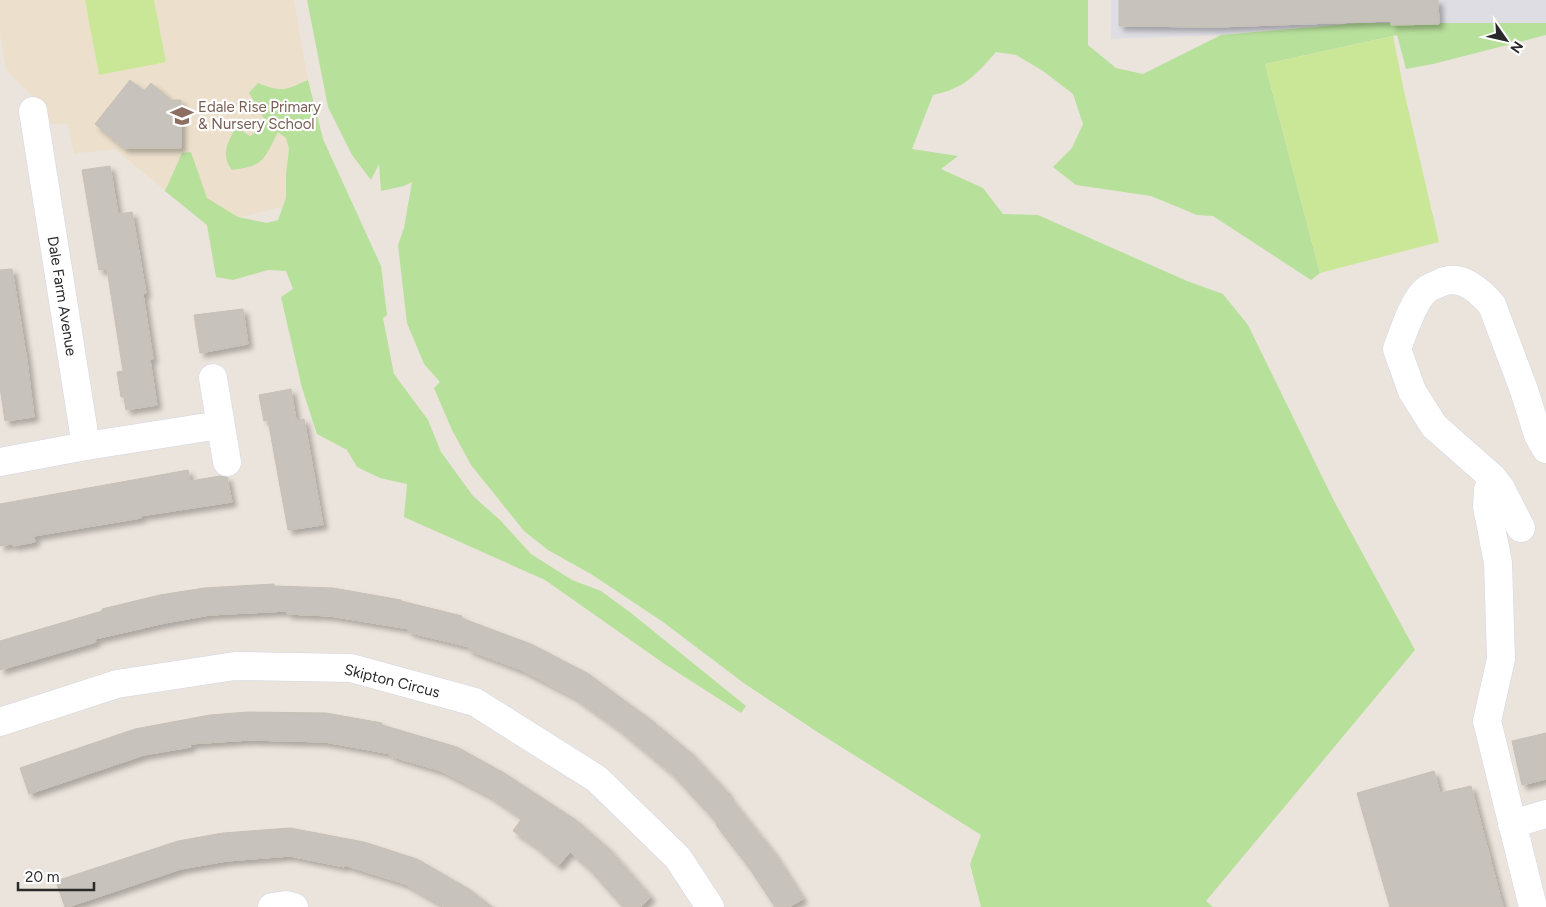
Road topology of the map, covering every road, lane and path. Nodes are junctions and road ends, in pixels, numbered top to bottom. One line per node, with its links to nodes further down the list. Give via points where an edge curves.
1 (33, 110): 4 (street, Dale Farm Avenue, via 49,143)
2 (213, 378): 3 (street)
3 (220, 424): 4 (street); 7 (street)
4 (86, 446): 6 (street)
5 (1546, 449): 8 (street, via 1538,435 1492,305 1465,282 1448,279 1426,290 1410,315 1397,349 1412,391 1434,426)
6 (0, 462)
7 (227, 462)
8 (1493, 478): 9 (street); 12 (street, via 1487,506 1498,563 1501,659 1486,722)
9 (1521, 528)
10 (0, 722): 15 (street, Skipton Circus, via 117,684 225,667 351,668 476,702 597,779 678,858)
11 (1546, 814): 12 (street)
12 (1512, 824): 16 (street)
13 (272, 907): 14 (street)
14 (294, 907)
15 (710, 907)
16 (1533, 907)

